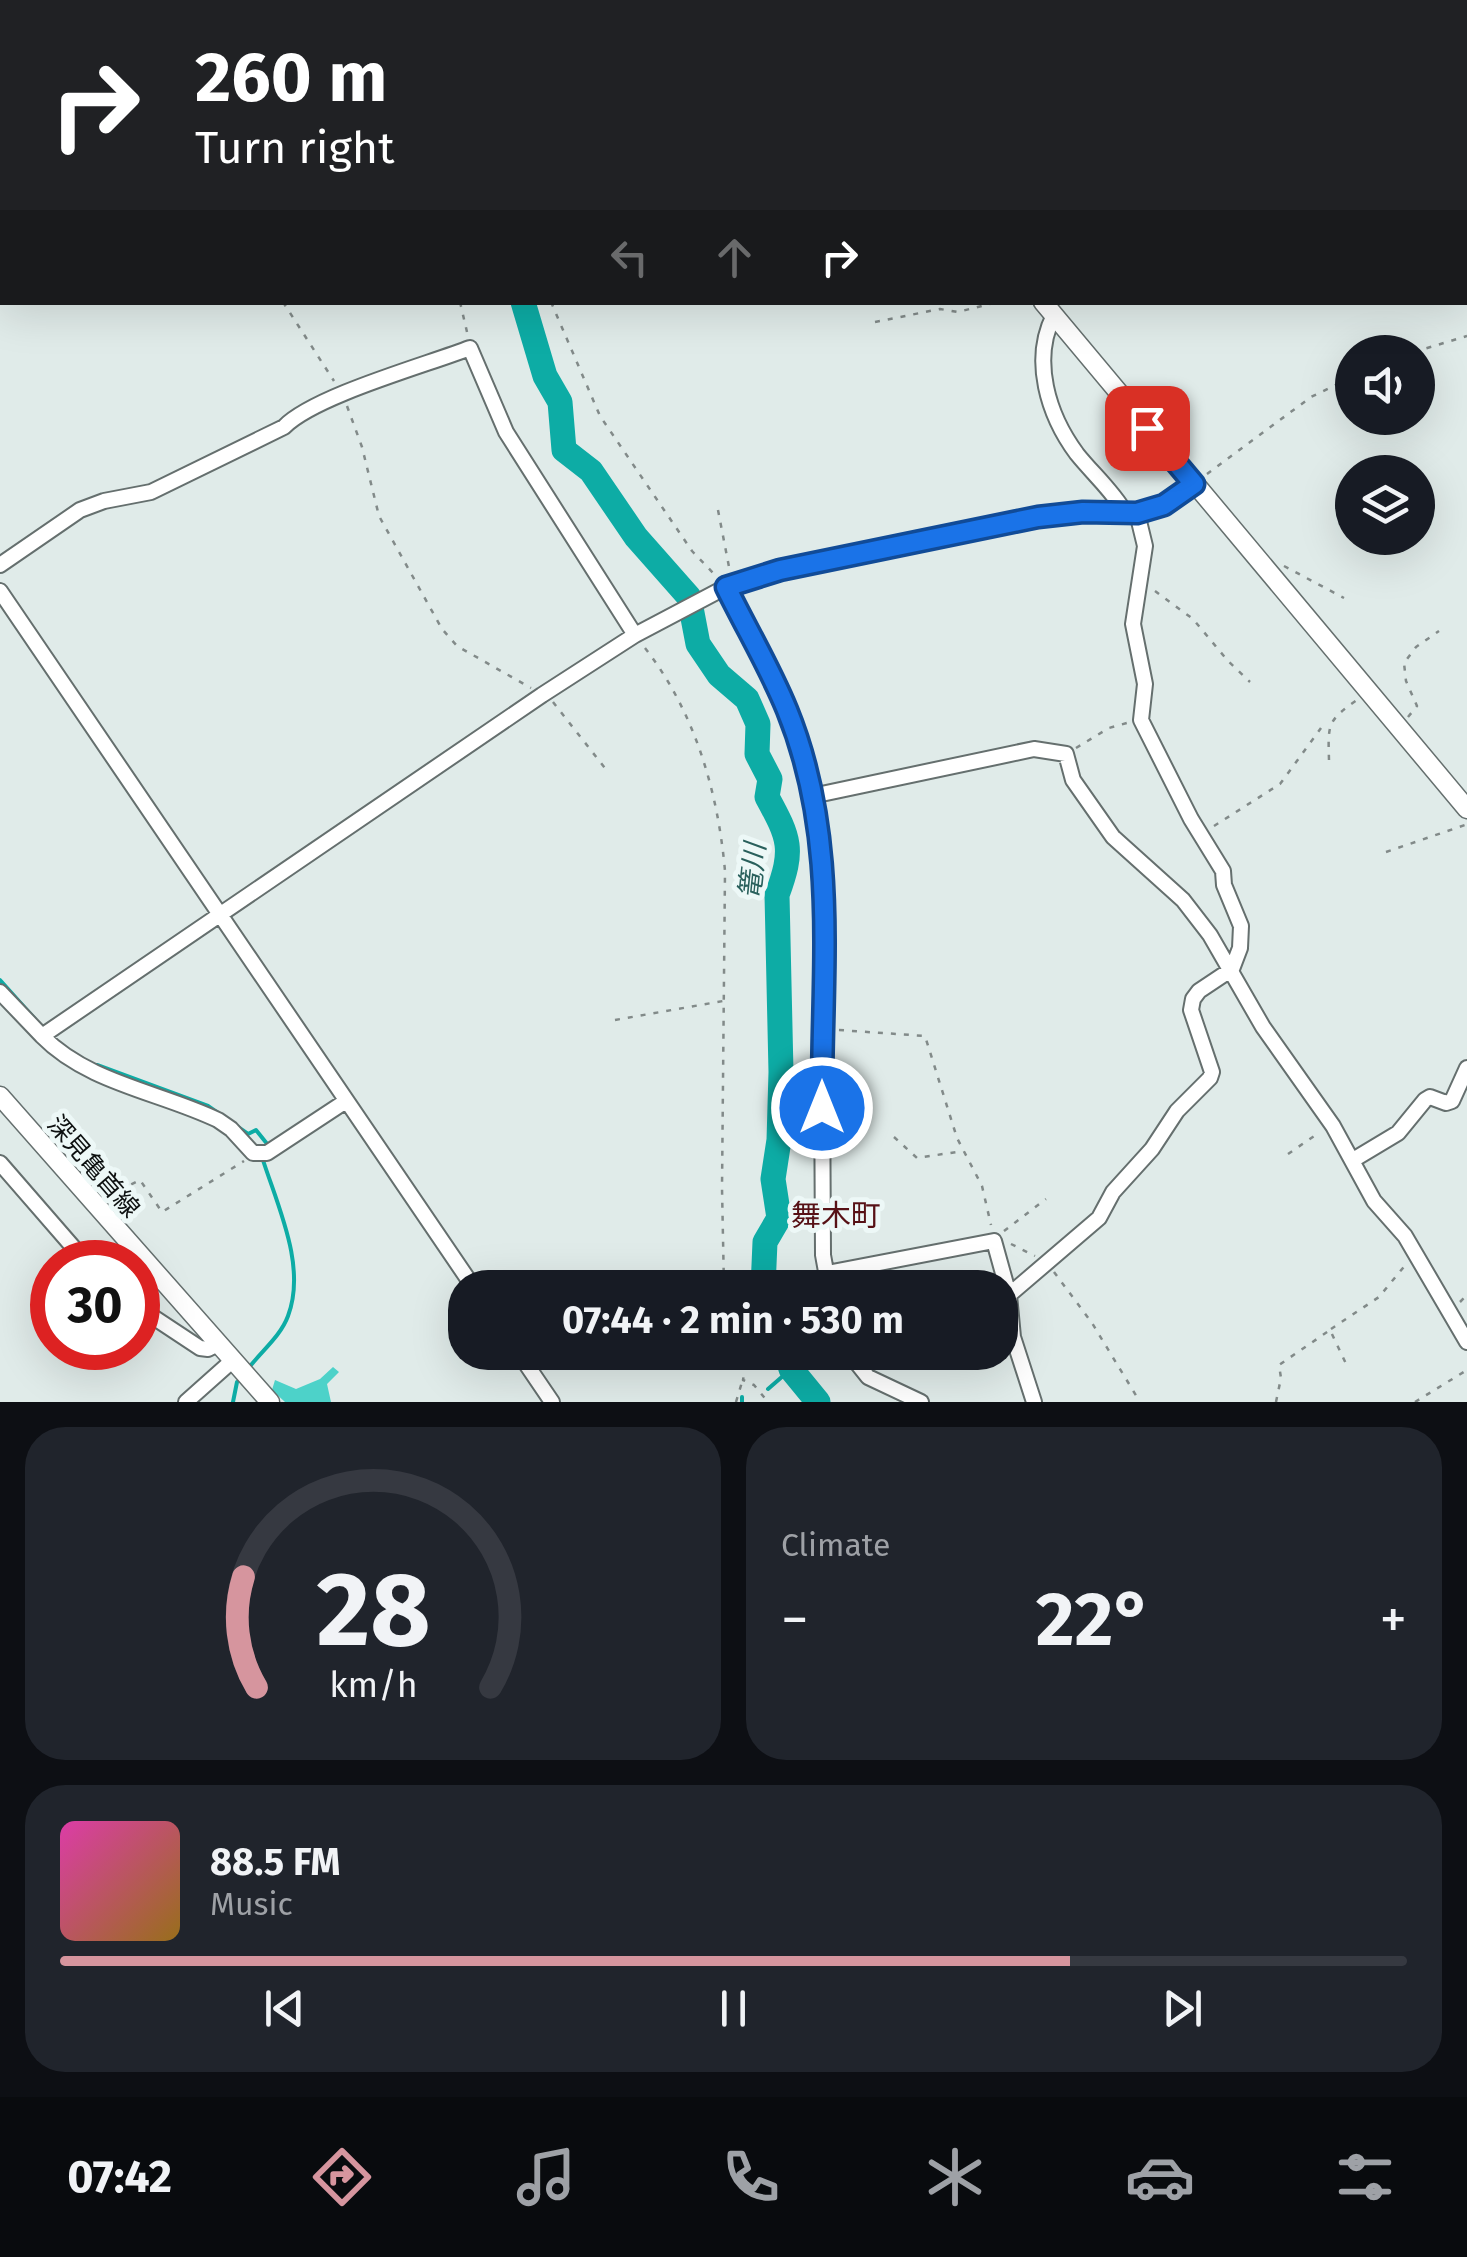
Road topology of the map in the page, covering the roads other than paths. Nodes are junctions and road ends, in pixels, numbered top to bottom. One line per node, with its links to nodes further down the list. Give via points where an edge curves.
1 (1049, 309): 2 (street); 3 (street, via 1043,356 1049,400 1078,455)
2 (1194, 484): 3 (street, via 1164,505); 9 (street)
3 (1132, 513): 5 (street, via 1038,517); 11 (street, via 1145,546 1133,634 1145,684 1142,720 1223,871 1241,926)
4 (0, 565): 7 (street, via 80,510 151,492 343,395 470,348 506,432)
5 (731, 585): 7 (street); 8 (street, via 788,712)
6 (0, 591): 10 (street)
7 (638, 634): 10 (street)
8 (812, 796): 11 (street, via 1034,749 1066,754 1073,780 1113,837 1183,900); 21 (street, via 826,886)
9 (1467, 809)
10 (220, 914): 13 (street); 16 (street)
11 (1232, 969): 17 (street, via 1262,1027); 24 (street, via 1193,999 1210,1078 1177,1110 1099,1218)
12 (0, 992): 13 (street)
13 (42, 1035): 16 (street, via 61,1056 218,1120 259,1153)
14 (1467, 1068): 17 (street, via 1452,1101 1425,1100 1398,1133)
15 (0, 1098): 27 (street, 深見亀首線)
16 (346, 1101): 20 (street)
17 (1354, 1160): 26 (street)
18 (0, 1163): 19 (street)
19 (67, 1240)
20 (462, 1270)
21 (827, 1270)
22 (868, 1270): 23 (street, via 994,1239)
23 (1002, 1270)
24 (1018, 1287)
25 (160, 1322): 27 (street, via 200,1348)
26 (1467, 1342)
27 (216, 1345): 29 (street, 深見亀首線)
28 (1018, 1352): 36 (street)
29 (232, 1362): 32 (street); 33 (street, 深見亀首線)
30 (530, 1370): 34 (street)
31 (862, 1370): 35 (street)
32 (186, 1402)
33 (270, 1402)
34 (552, 1402)
35 (921, 1402)
36 (1034, 1402)

